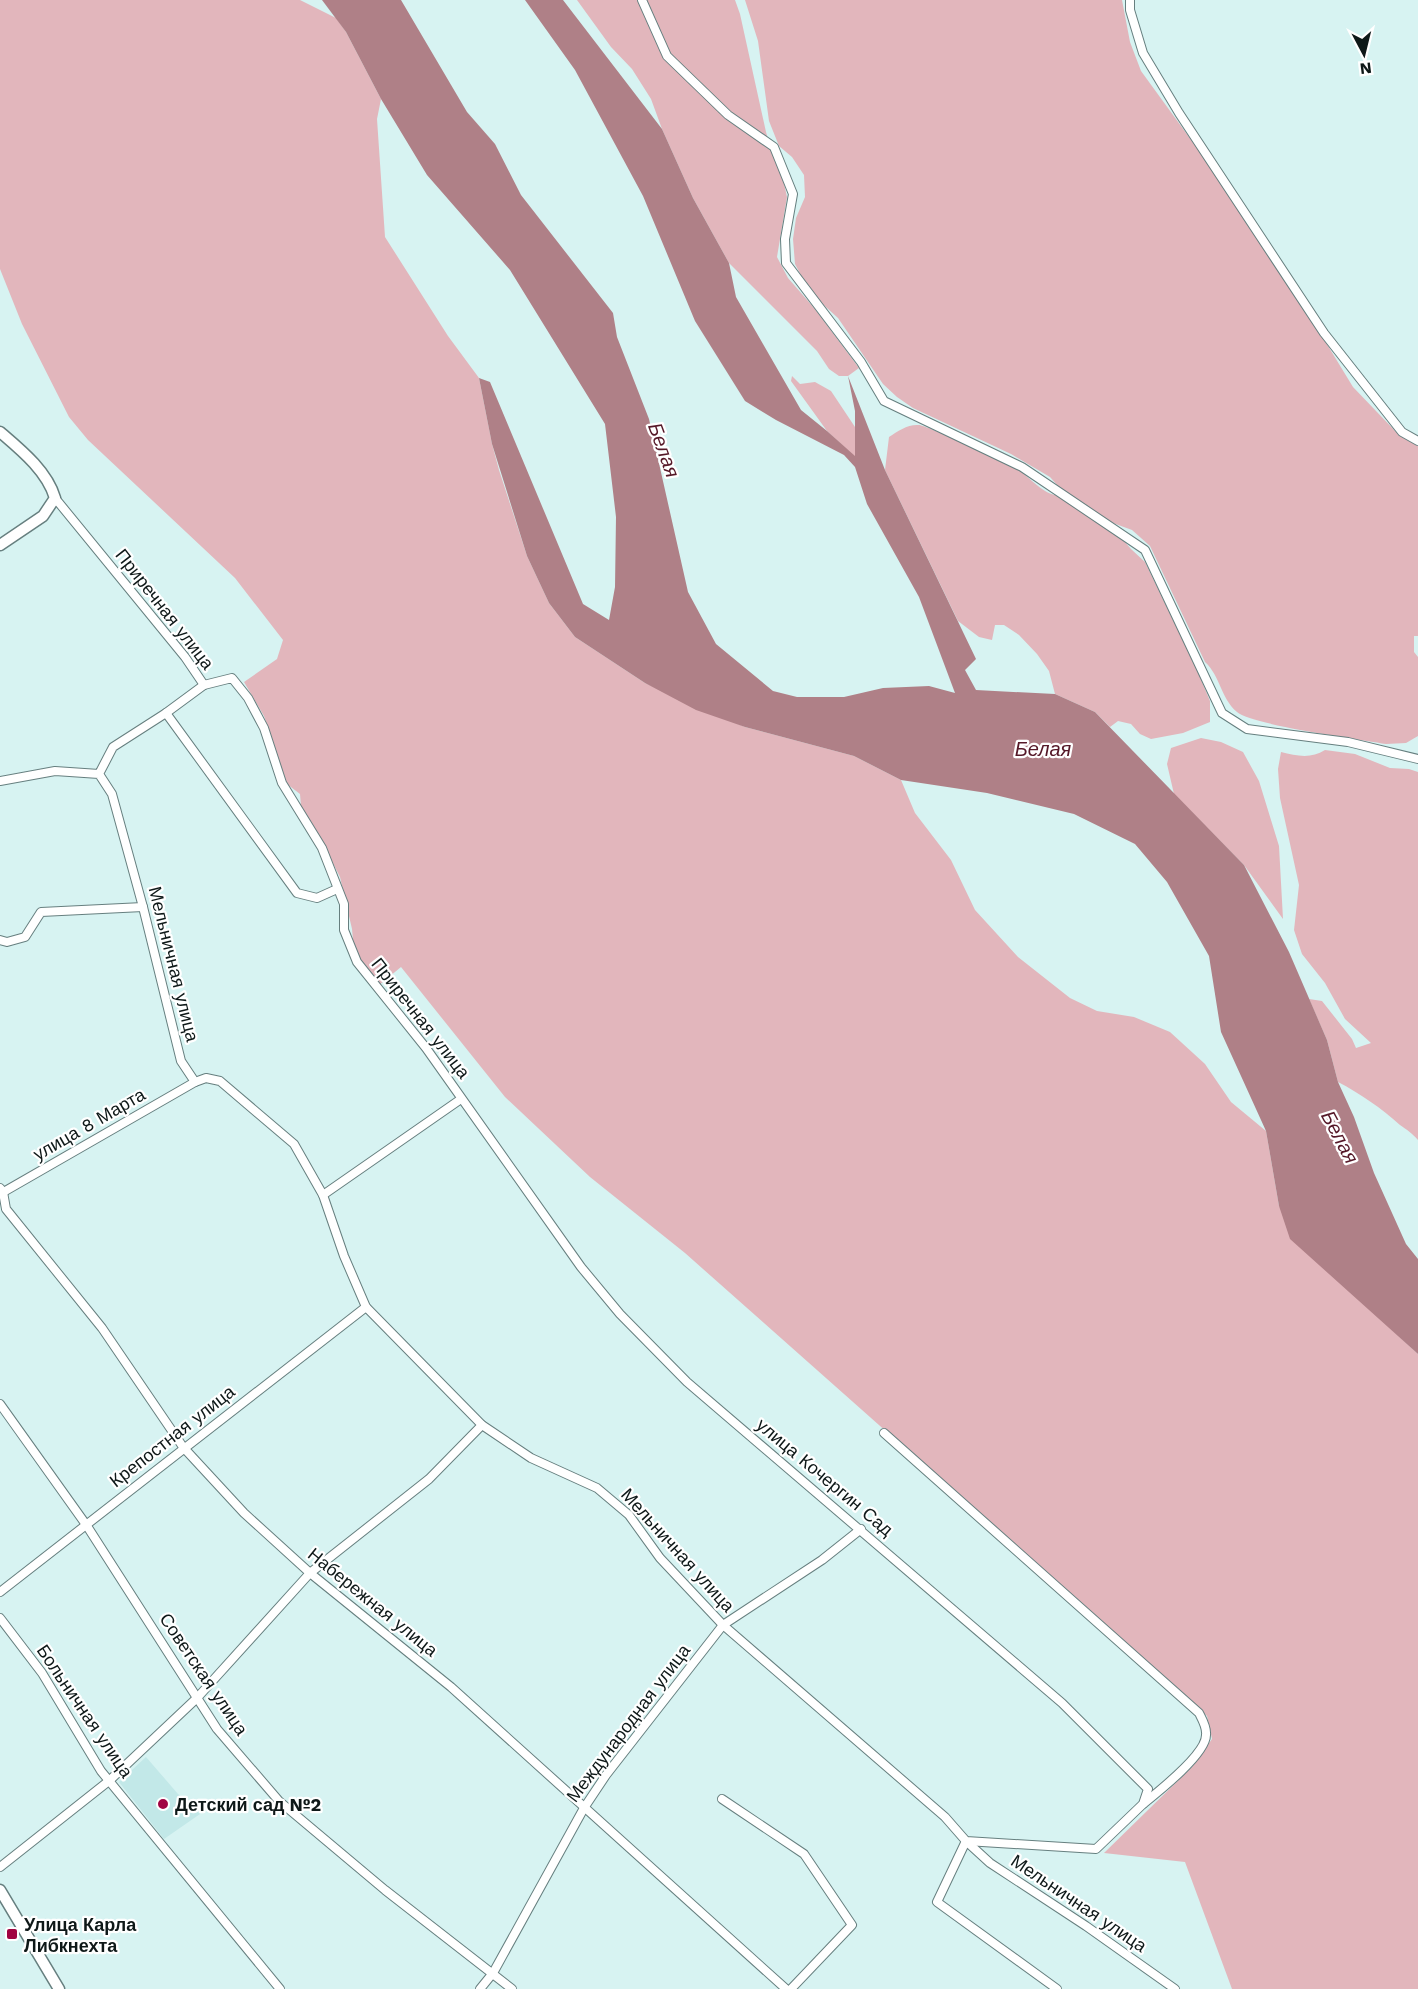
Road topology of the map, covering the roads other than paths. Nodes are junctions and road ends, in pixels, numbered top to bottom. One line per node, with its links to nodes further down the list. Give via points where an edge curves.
1 (642, 0): 9 (street, via 667,56 728,115 774,147 793,194 785,239 786,263 861,362 884,401 1022,467 1145,550 1222,713 1246,729 1348,742)
2 (1130, 0): 4 (street, via 1143,53 1179,113 1324,333 1402,432)
3 (0, 432): 5 (street, Приречная улица, via 51,484)
4 (1418, 441)
5 (55, 498): 6 (street, via 43,516); 7 (street, Приречная улица)
6 (0, 545)
7 (204, 685): 8 (street); 12 (street, Приречная улица, via 232,678 248,698 264,728 282,783 322,848)
8 (166, 713): 10 (street, via 113,747); 12 (street, via 297,893 317,898)
9 (1418, 759)
10 (99, 774): 11 (street, via 55,771); 13 (street, Мельничная улица, via 112,794)
11 (0, 781)
12 (337, 889): 16 (street, Приречная улица, via 344,904 344,930 357,962)
13 (143, 907): 14 (street, via 40,912 25,938); 15 (street, Мельничная улица, via 181,1061)
14 (0, 940)
15 (195, 1082): 17 (street, улица 8 Марта); 18 (street, Мельничная улица, via 206,1078 220,1081 294,1143)
16 (461, 1099): 18 (street); 25 (street, улица Кочергин Сад, via 581,1267 620,1314 687,1382)
17 (1, 1191): 23 (street, Набережная улица, via 6,1209 102,1328)
18 (323, 1195): 19 (street, Мельничная улица)
19 (366, 1307): 21 (street, Мельничная улица); 23 (street, Крепостная улица)
20 (0, 1404): 24 (street, Советская улица)
21 (482, 1425): 26 (street, via 429,1479); 29 (street, Мельничная улица, via 531,1458 597,1488 628,1515 660,1558)
22 (884, 1433): 33 (street, via 1199,1713 1207,1736 1203,1746 1177,1776)
23 (183, 1447): 24 (street, Крепостная улица); 26 (street, Набережная улица, via 243,1513)
24 (87, 1526): 27 (street, Крепостная улица); 30 (street, Советская улица)
25 (861, 1529): 29 (street, Международная улица, via 822,1560); 33 (street, улица Кочергин Сад, via 1062,1703 1148,1789)
26 (310, 1573): 30 (street); 34 (street, Набережная улица, via 451,1687)
27 (0, 1592)
28 (0, 1618): 31 (street, Больничная улица, via 42,1673)
29 (723, 1625): 34 (street, Международная улица); 35 (street, Мельничная улица, via 945,1817)
30 (197, 1698): 31 (street); 38 (street, Советская улица, via 217,1729 279,1801)
31 (110, 1780): 36 (street); 40 (street, Больничная улица)
32 (722, 1799): 44 (street, via 804,1854 852,1925)
33 (1143, 1804): 35 (street, Мельничная улица, via 1096,1849)
34 (584, 1808): 38 (street, Международная улица); 43 (street, Набережная улица)
35 (966, 1841): 45 (street, via 937,1902); 46 (street, Мельничная улица, via 990,1863)
36 (0, 1867)
37 (0, 1890): 39 (street)
38 (493, 1973): 41 (street, Международная улица); 42 (street, Советская улица)
39 (58, 1989)
40 (280, 1989)
41 (480, 1989)
42 (512, 1989)
43 (786, 1989)
44 (791, 1989)
45 (1057, 1989)
46 (1175, 1989)

